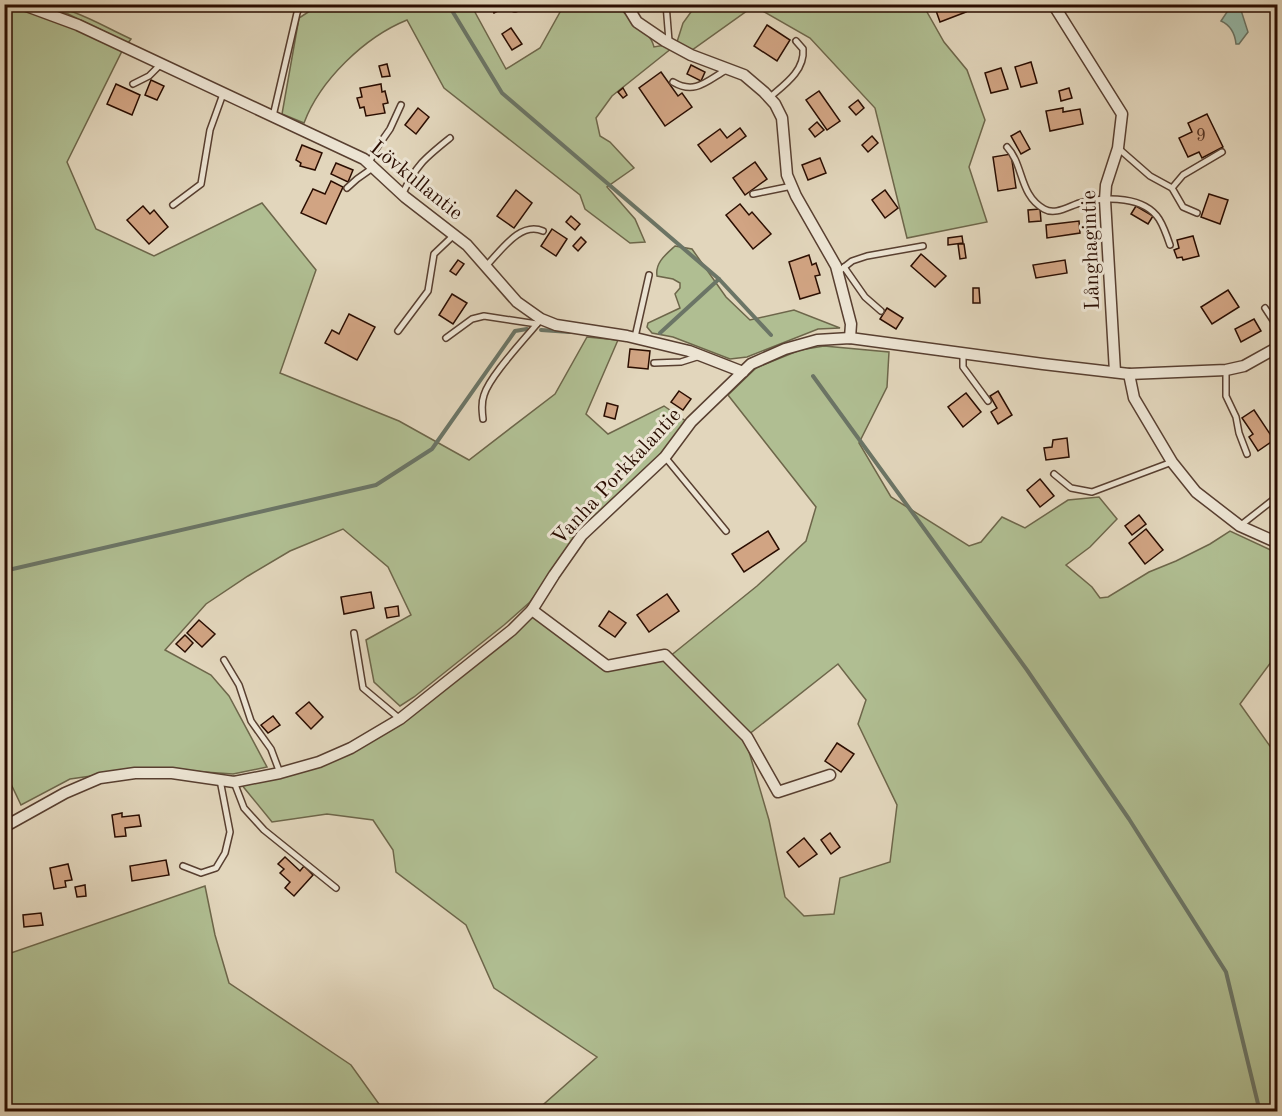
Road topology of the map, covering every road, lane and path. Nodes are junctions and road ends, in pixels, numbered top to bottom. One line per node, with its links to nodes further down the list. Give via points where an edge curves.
1 (21, 4): 8 (street, Lövkullantie)
2 (301, 4): 15 (lane)
3 (626, 4): 7 (street, via 637,22)
4 (666, 4): 7 (lane)
5 (1053, 4): 18 (street, Långhagintie, via 1122,114)
6 (796, 41): 13 (lane, via 803,49 802,63)
7 (669, 43): 9 (street)
8 (161, 64): 11 (lane); 12 (street, Lövkullantie)
9 (728, 69): 10 (lane, via 695,88); 13 (street, via 744,75)
10 (673, 82)
11 (133, 84)
12 (223, 94): 15 (street, Lövkullantie); 27 (lane, via 210,130 201,184)
13 (769, 98): 21 (street, via 782,118)
14 (401, 105): 20 (lane)
15 (272, 117): 20 (street, Lövkullantie)
16 (450, 138): 25 (lane, via 412,173)
17 (1007, 147): 26 (lane, via 1014,154 1029,195 1046,211)
18 (1118, 148): 23 (lane, via 1150,176); 26 (street, Långhagintie)
19 (1222, 152): 23 (lane, via 1183,175)
20 (371, 165): 22 (lane); 25 (street, Lövkullantie)
21 (792, 186): 24 (lane); 34 (street)
22 (347, 188)
23 (1172, 188): 28 (lane, via 1183,207)
24 (753, 194)
25 (402, 195): 30 (street, Lövkullantie)
26 (1105, 200): 31 (lane, via 1135,202 1150,209); 50 (street, Långhagintie)
27 (173, 205)
28 (1197, 213)
29 (543, 231): 33 (lane, via 521,231)
30 (453, 235): 33 (street, Lövkullantie); 40 (lane, via 434,254 428,291)
31 (1170, 244)
32 (923, 246): 34 (lane, via 867,256)
33 (486, 266): 38 (street, Lövkullantie)
34 (841, 269): 37 (lane); 43 (street)
35 (649, 275): 42 (lane)
36 (1265, 308): 39 (lane)
37 (881, 310)
38 (539, 322): 41 (lane, via 484,316); 42 (street, Lövkullantie); 53 (lane, via 493,378 484,394)
39 (1278, 328)
40 (398, 331)
41 (446, 338)
42 (635, 338): 46 (street, Lövkullantie)
43 (850, 338): 45 (street, Vanha Porkkalantie); 49 (street, Vanha Porkkalantie, via 817,340 785,349)
44 (1278, 347): 48 (street, Vanha Porkkalantie, via 1244,366)
45 (963, 354): 50 (street, Vanha Porkkalantie); 52 (lane, via 963,367)
46 (702, 356): 47 (lane, via 681,363); 49 (street, Lövkullantie)
47 (654, 363)
48 (1226, 370): 51 (street, Vanha Porkkalantie); 54 (lane, via 1226,396)
49 (743, 372): 55 (street, Vanha Porkkalantie, via 691,422)
50 (1115, 372): 51 (street, Vanha Porkkalantie)
51 (1129, 374): 56 (street, via 1134,398)
52 (988, 401)
53 (483, 419)
54 (1247, 453)
55 (665, 457): 60 (lane); 62 (street, Vanha Porkkalantie, via 582,536)
56 (1172, 462): 57 (lane, via 1092,492 1071,488); 59 (street, via 1196,492)
57 (1054, 474)
58 (1278, 496): 59 (lane)
59 (1240, 526): 61 (street)
60 (726, 531)
61 (1278, 543)
62 (532, 610): 65 (street, Vanha Porkkalantie); 67 (street, via 607,666 665,655 747,737 778,792)
63 (354, 633): 65 (lane, via 363,688)
64 (224, 660): 66 (lane, via 239,685 250,721 271,749)
65 (400, 719): 66 (street, Vanha Porkkalantie, via 351,748)
66 (280, 773): 69 (street, Vanha Porkkalantie)
67 (830, 776)
68 (219, 780): 69 (street, Vanha Porkkalantie); 70 (street, Vanha Porkkalantie, via 172,773 100,778); 71 (lane, via 230,832 225,852 216,868 201,873)
69 (234, 782): 72 (lane, via 244,808 264,830)
70 (4, 827)
71 (183, 866)
72 (336, 888)

